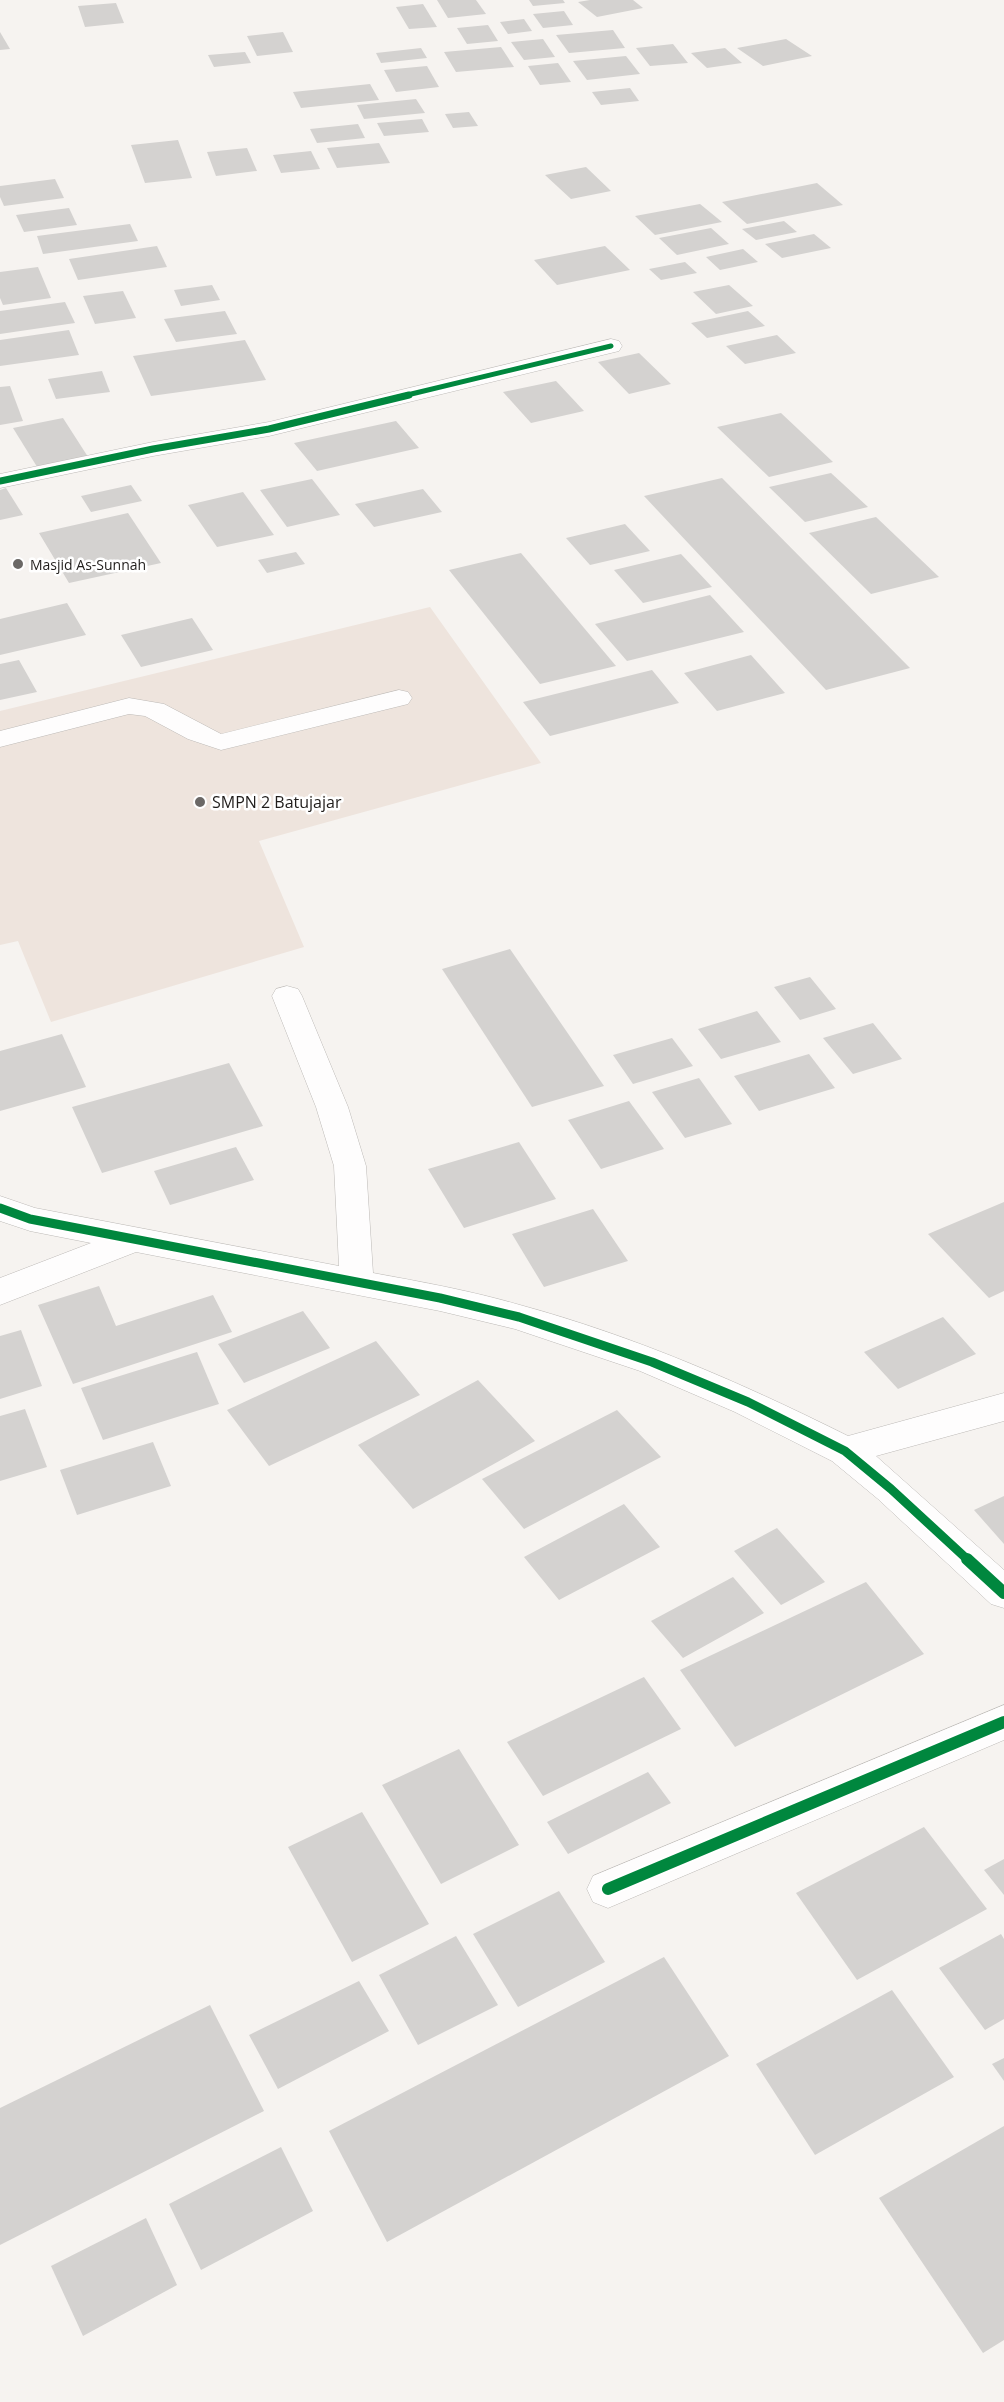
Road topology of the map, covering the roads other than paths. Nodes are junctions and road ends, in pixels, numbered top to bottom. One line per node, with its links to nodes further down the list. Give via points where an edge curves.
1 (611, 346): 2 (street, via 269,429)
2 (0, 481)
3 (399, 698): 4 (street, via 221,742 197,735 154,708 142,705)
4 (0, 739)
5 (287, 996): 8 (street, via 332,1107 350,1166)
6 (0, 1208): 7 (street, via 30,1219)
7 (132, 1240): 8 (street); 9 (street)
8 (357, 1282): 11 (street, via 519,1317 652,1362 748,1402)
9 (0, 1292)
10 (1004, 1407): 11 (street)
11 (845, 1451): 12 (street, via 900,1496)
12 (1004, 1593)
13 (1004, 1722): 14 (street)
14 (608, 1889)

